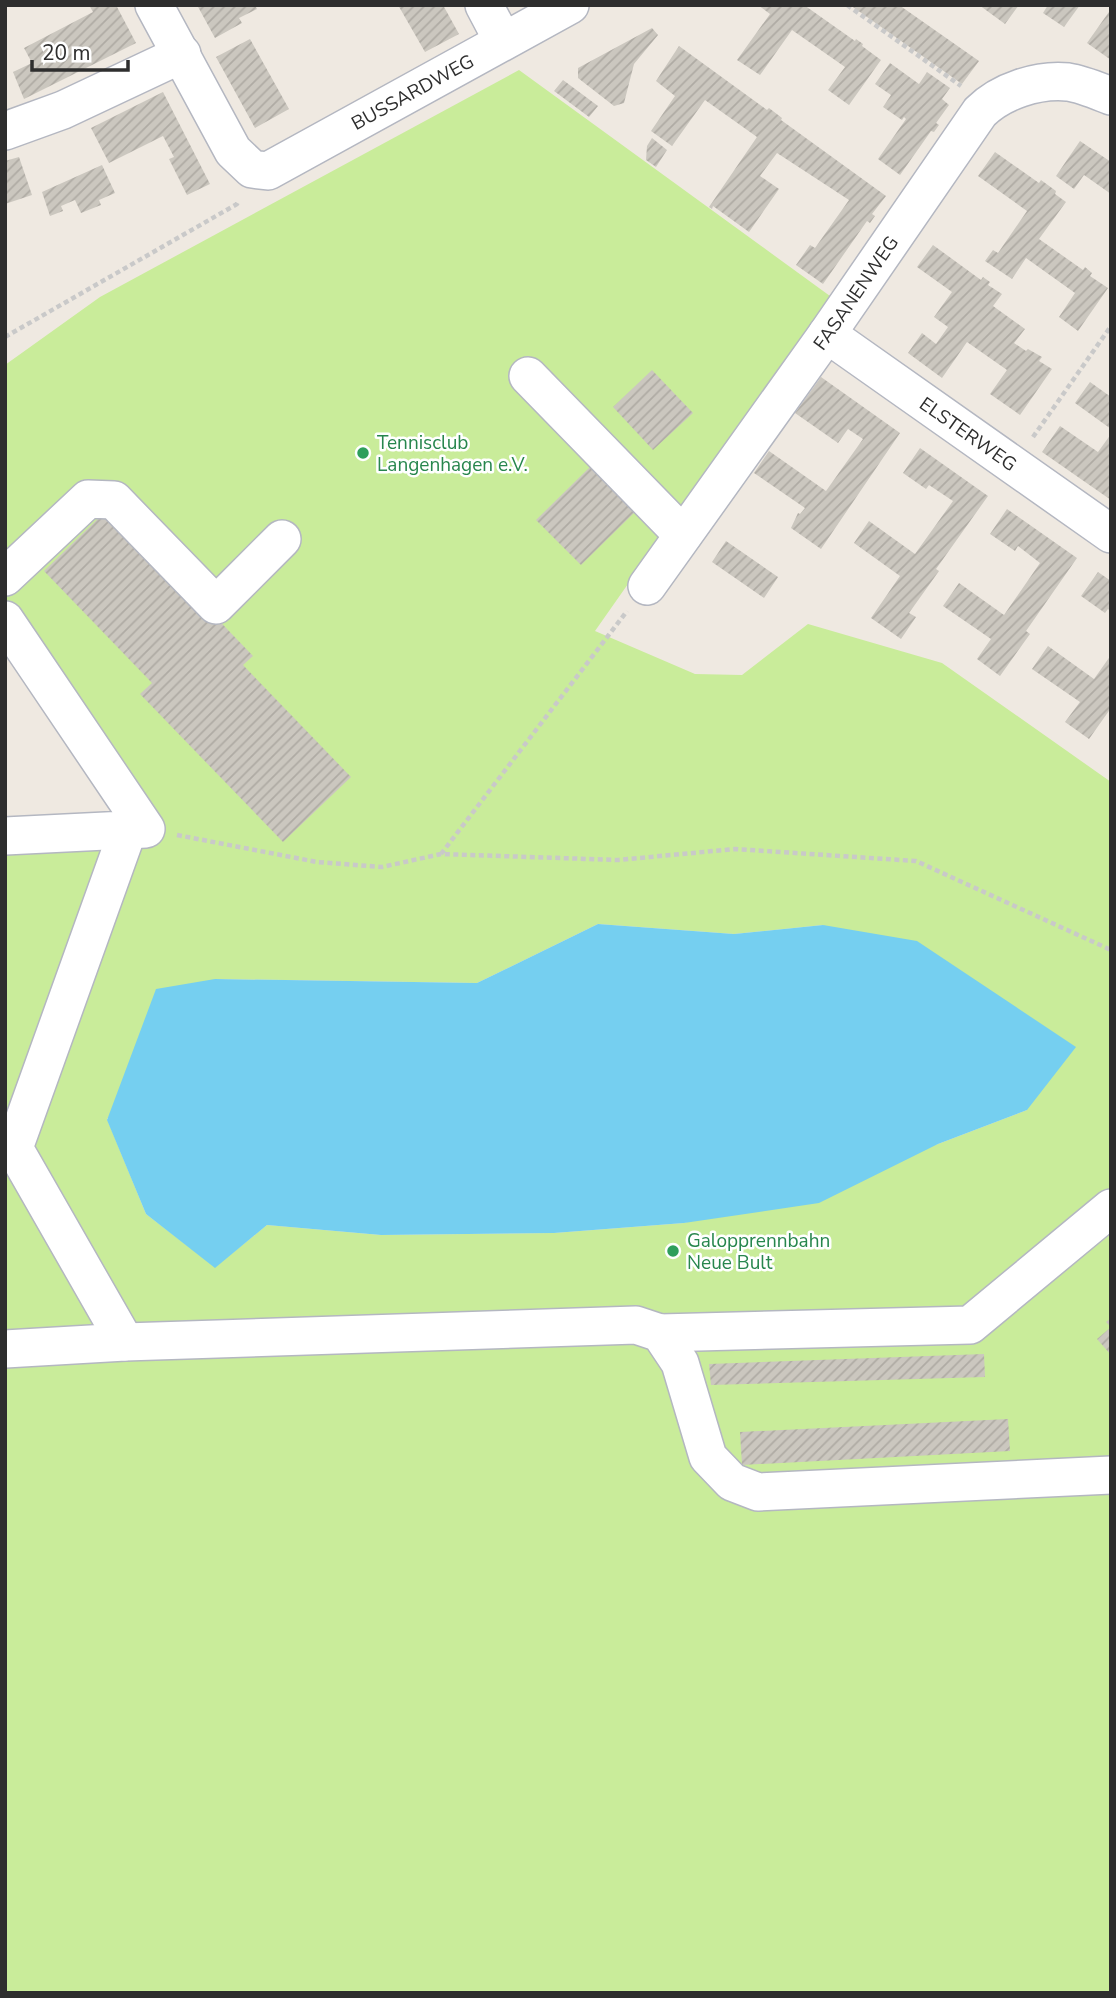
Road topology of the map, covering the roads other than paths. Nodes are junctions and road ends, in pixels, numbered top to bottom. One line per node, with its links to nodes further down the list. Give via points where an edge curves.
1 (154, 5): 5 (street)
2 (484, 5): 4 (street)
3 (570, 5): 4 (street, BUSSARDWEG)
4 (503, 41): 5 (street, BUSSARDWEG, via 268,171 252,169 233,151)
5 (182, 54): 7 (street, via 64,110)
6 (1111, 96): 8 (street, FASANENWEG, via 1068,82 1028,85 987,105)
7 (5, 131)
8 (827, 334): 10 (street, ELSTERWEG); 11 (street, FASANENWEG)
9 (528, 376): 11 (street)
10 (1111, 534)
11 (683, 535): 14 (street, FASANENWEG)
12 (282, 539): 13 (street, via 216,605 114,500 88,499)
13 (5, 577)
14 (647, 586)
15 (5, 620): 16 (street)
16 (137, 829): 17 (street); 18 (street)
17 (5, 836)
18 (10, 1143): 21 (street)
19 (1111, 1208): 20 (street, via 970,1325)
20 (660, 1334): 21 (street, via 636,1325); 23 (street, via 680,1363 708,1457 732,1482 758,1492)
21 (125, 1342): 22 (street)
22 (8, 1348)
23 (1111, 1475)

